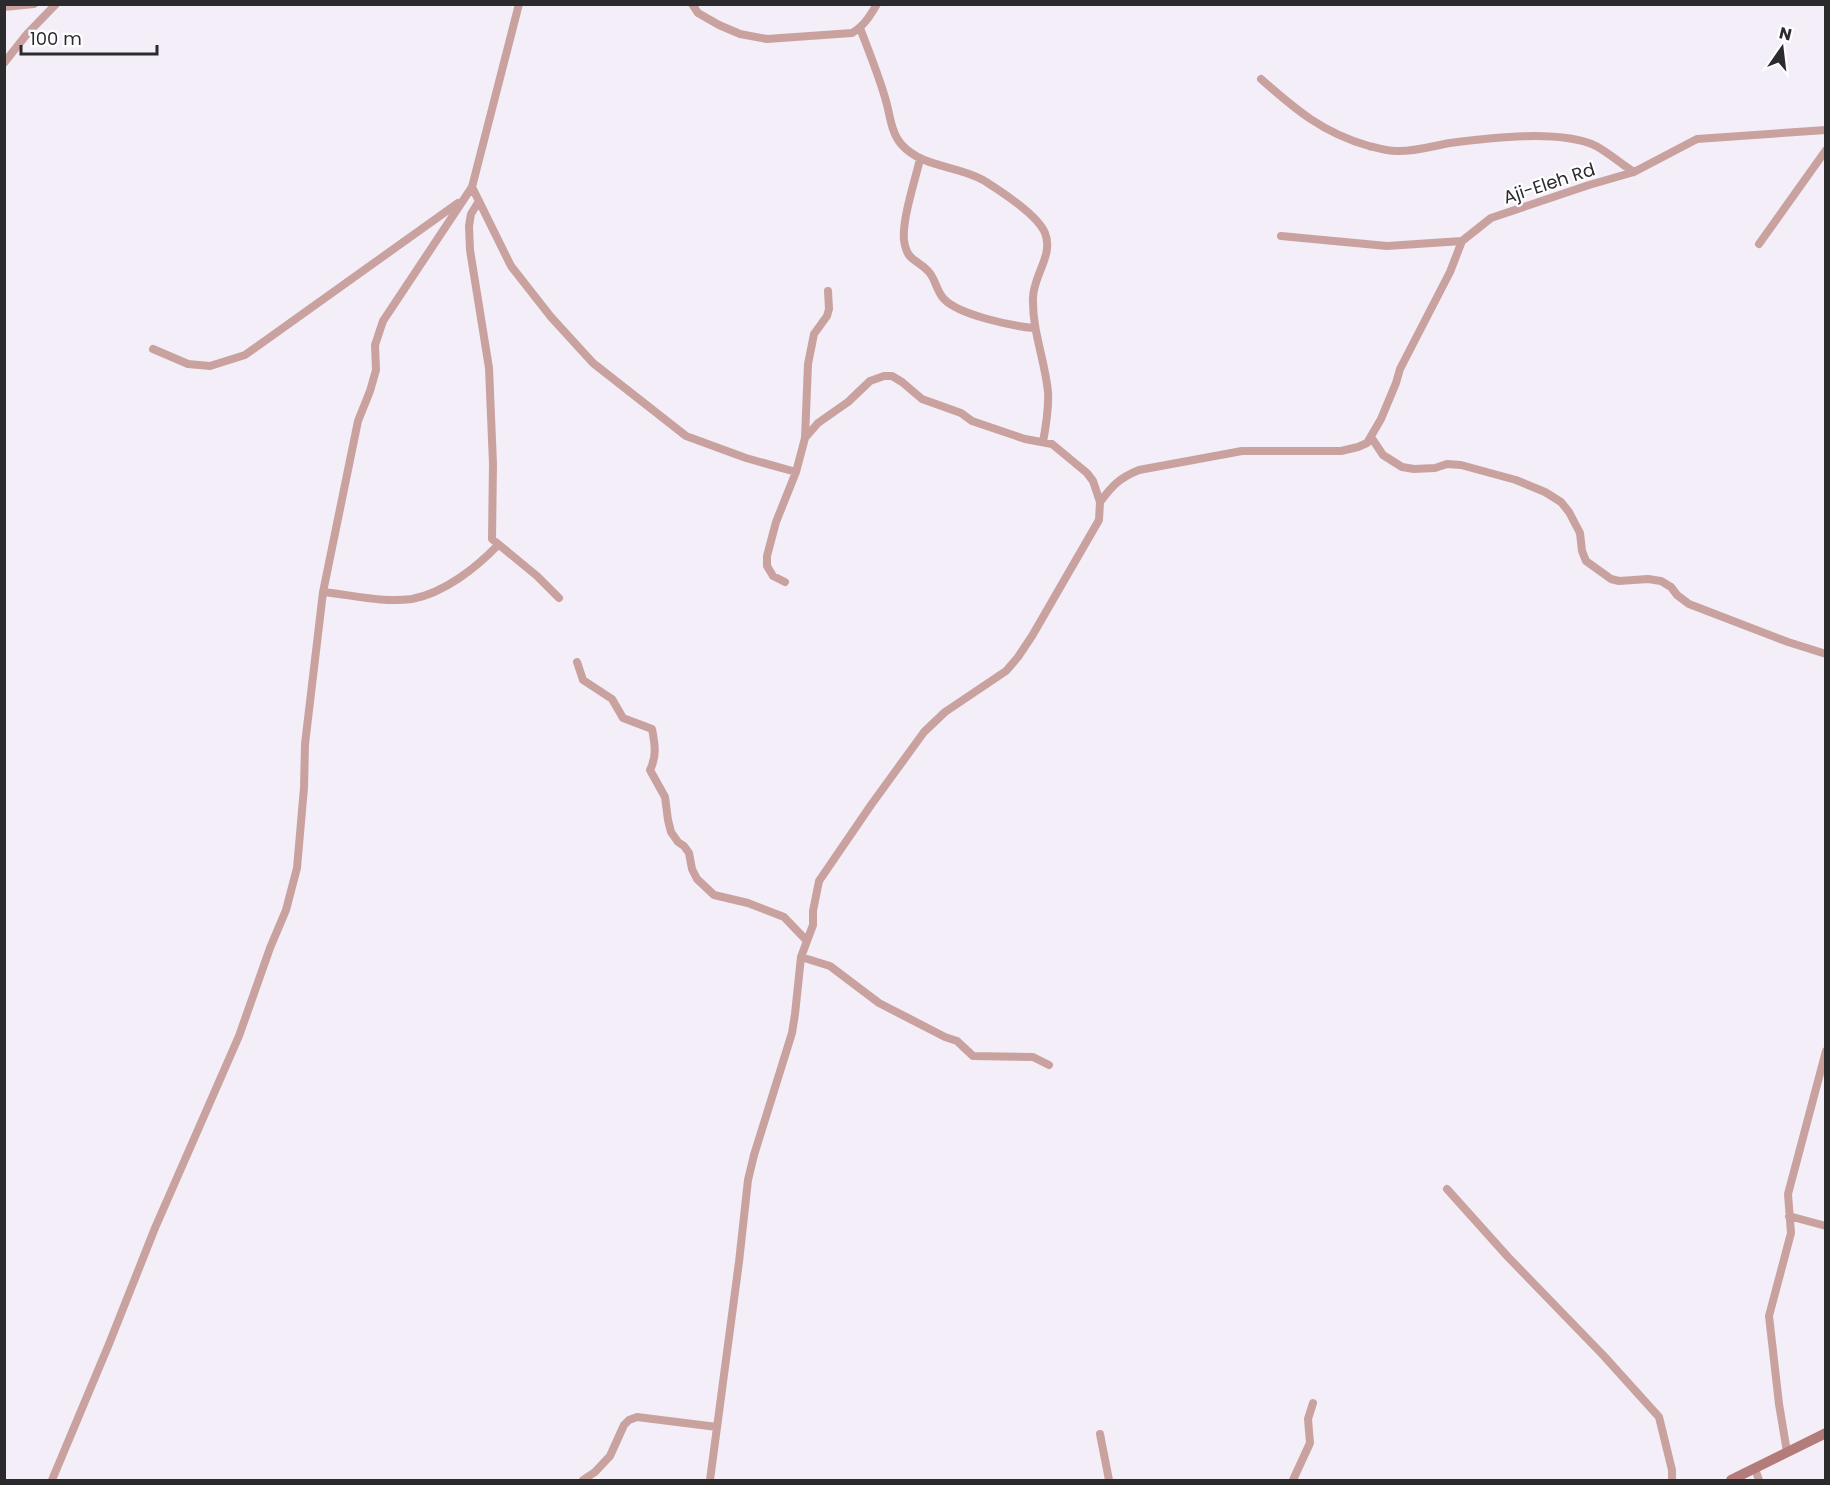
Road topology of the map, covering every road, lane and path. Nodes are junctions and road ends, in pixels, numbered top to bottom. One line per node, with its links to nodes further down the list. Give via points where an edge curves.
1 (34, 4): 6 (street)
2 (56, 4): 8 (street)
3 (519, 4): 14 (street)
4 (692, 4): 7 (street, via 698,13 718,25 767,39 839,35)
5 (877, 4): 7 (street)
6 (4, 7)
7 (860, 28): 12 (street, via 892,126 900,143)
8 (4, 63)
9 (1261, 79): 13 (street, via 1316,124 1347,140 1394,152 1529,136 1572,139 1595,146)
10 (1826, 130): 13 (street, Aji-Eleh Rd, via 1697,139)
11 (1826, 150): 19 (street)
12 (920, 159): 21 (street, via 974,175 1004,193 1045,232 1045,261 1032,298); 21 (street, via 904,238 910,257 927,269 943,298 966,313)
13 (1634, 172): 18 (street, Aji-Eleh Rd, via 1491,218)
14 (472, 187): 15 (street); 16 (street)
15 (463, 200): 22 (street, via 245,356 210,366 188,364); 30 (street, via 378,333 376,370 358,421)
16 (479, 201): 26 (street, via 512,266 593,363 686,436); 28 (street, via 471,214 470,250 489,368 492,539)
17 (1281, 236): 18 (street, via 1387,246)
18 (1462, 241): 23 (street)
19 (1759, 244)
20 (828, 291): 24 (street, via 829,309 814,334 808,364)
21 (1034, 328): 25 (street, via 1048,393)
22 (153, 349)
23 (1371, 437): 27 (street, via 1358,447 1341,450 1242,451 1139,470 1118,481); 32 (street, via 1383,455 1402,467 1414,470 1461,465 1545,492 1569,512 1580,533 1586,561 1611,579 1661,581 1689,604)
24 (805, 438): 25 (street, via 870,381 892,376 922,399 972,421); 26 (street)
25 (1043, 442): 27 (street, via 1053,444 1087,473)
26 (796, 472): 29 (street, via 767,556 773,576)
27 (1100, 502): 34 (street, via 1099,520 1018,657 1006,672 945,712 924,732 819,881)
28 (498, 545): 30 (street, via 455,580 430,594 386,599); 31 (street)
29 (785, 582)
30 (323, 592): 47 (street, via 305,744 297,868 286,910 239,1036)
31 (559, 598)
32 (1826, 654)
33 (577, 663): 34 (street, via 583,680 612,699 623,717 652,729 655,760 650,771 665,797 671,832 689,853 697,879 714,894 784,917)
34 (807, 941): 35 (street)
35 (801, 957): 37 (street, via 830,966 879,1003 957,1041 973,1056 1034,1057); 42 (street, via 792,1033 748,1180)
36 (1826, 1051): 39 (street, via 1788,1194)
37 (1049, 1065)
38 (1447, 1189): 52 (street, via 1659,1416)
39 (1789, 1216): 40 (street); 45 (street, via 1791,1233 1769,1316)
40 (1826, 1226)
41 (1313, 1403): 51 (street, via 1308,1419 1310,1443)
42 (717, 1426): 48 (street, via 637,1417 629,1420 610,1456); 49 (street)
43 (1100, 1434): 50 (street)
44 (1822, 1436): 45 (main road)
45 (1787, 1452): 46 (main road)
46 (1755, 1469): 53 (main road); 54 (street)
47 (52, 1480)
48 (583, 1480)
49 (710, 1480)
50 (1110, 1480)
51 (1293, 1480)
52 (1672, 1480)
53 (1731, 1480)
54 (1759, 1480)

